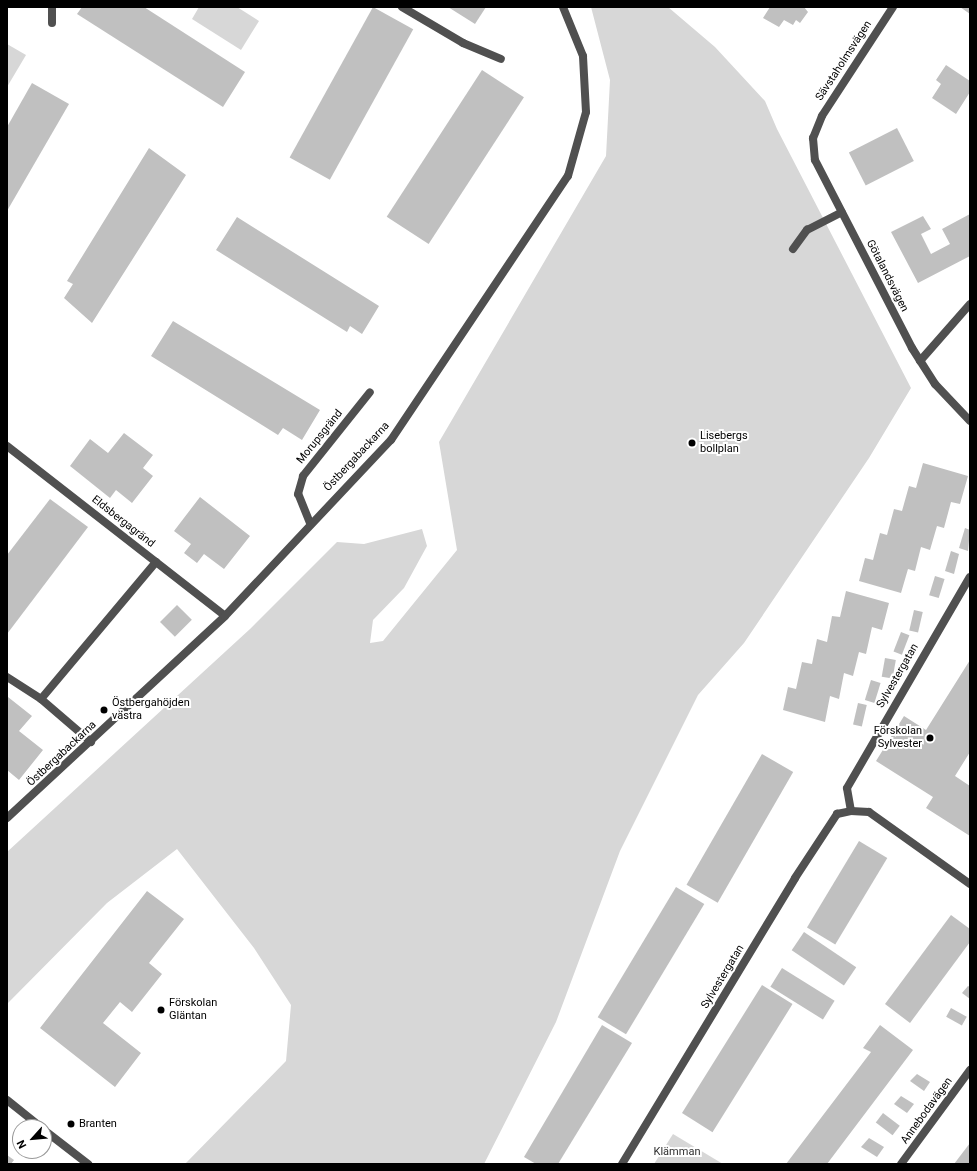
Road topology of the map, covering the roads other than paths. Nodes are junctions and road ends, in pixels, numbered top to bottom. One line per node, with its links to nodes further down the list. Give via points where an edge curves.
1 (52, 7): 5 (street)
2 (402, 7): 6 (street, via 462,43)
3 (563, 7): 15 (street, Östbergabackarna, via 583,56 586,112 568,176 391,440)
4 (893, 7): 7 (street, Sävstaholmsvägen, via 822,116)
5 (52, 23)
6 (501, 59)
7 (817, 129): 8 (street, Götalandsvägen, via 813,138 815,160)
8 (842, 212): 9 (street, via 807,230); 11 (street, Götalandsvägen)
9 (793, 249)
10 (970, 304): 11 (street)
11 (920, 360): 13 (street, Götalandsvägen, via 935,384)
12 (370, 392): 15 (street, Morupsgränd, via 303,476 298,494)
13 (970, 421)
14 (7, 446): 16 (street, Eldsbergagränd)
15 (310, 523): 18 (street, Östbergabackarna)
16 (156, 562): 18 (street, Eldsbergagränd); 20 (street)
17 (970, 577): 22 (street, Sylvestergatan, via 847,788)
18 (225, 616): 21 (street, Östbergabackarna)
19 (7, 677): 20 (street)
20 (41, 699): 21 (street)
21 (91, 742): 23 (street, Östbergabackarna)
22 (851, 811): 24 (street, via 869,812); 30 (street, Sylvestergatan, via 837,814 795,878)
23 (7, 818)
24 (970, 884)
25 (970, 1070): 31 (street, Annebodavägen)
26 (7, 1100): 27 (street)
27 (31, 1119)
28 (52, 1136): 29 (street)
29 (88, 1164)
30 (622, 1164)
31 (901, 1164)

